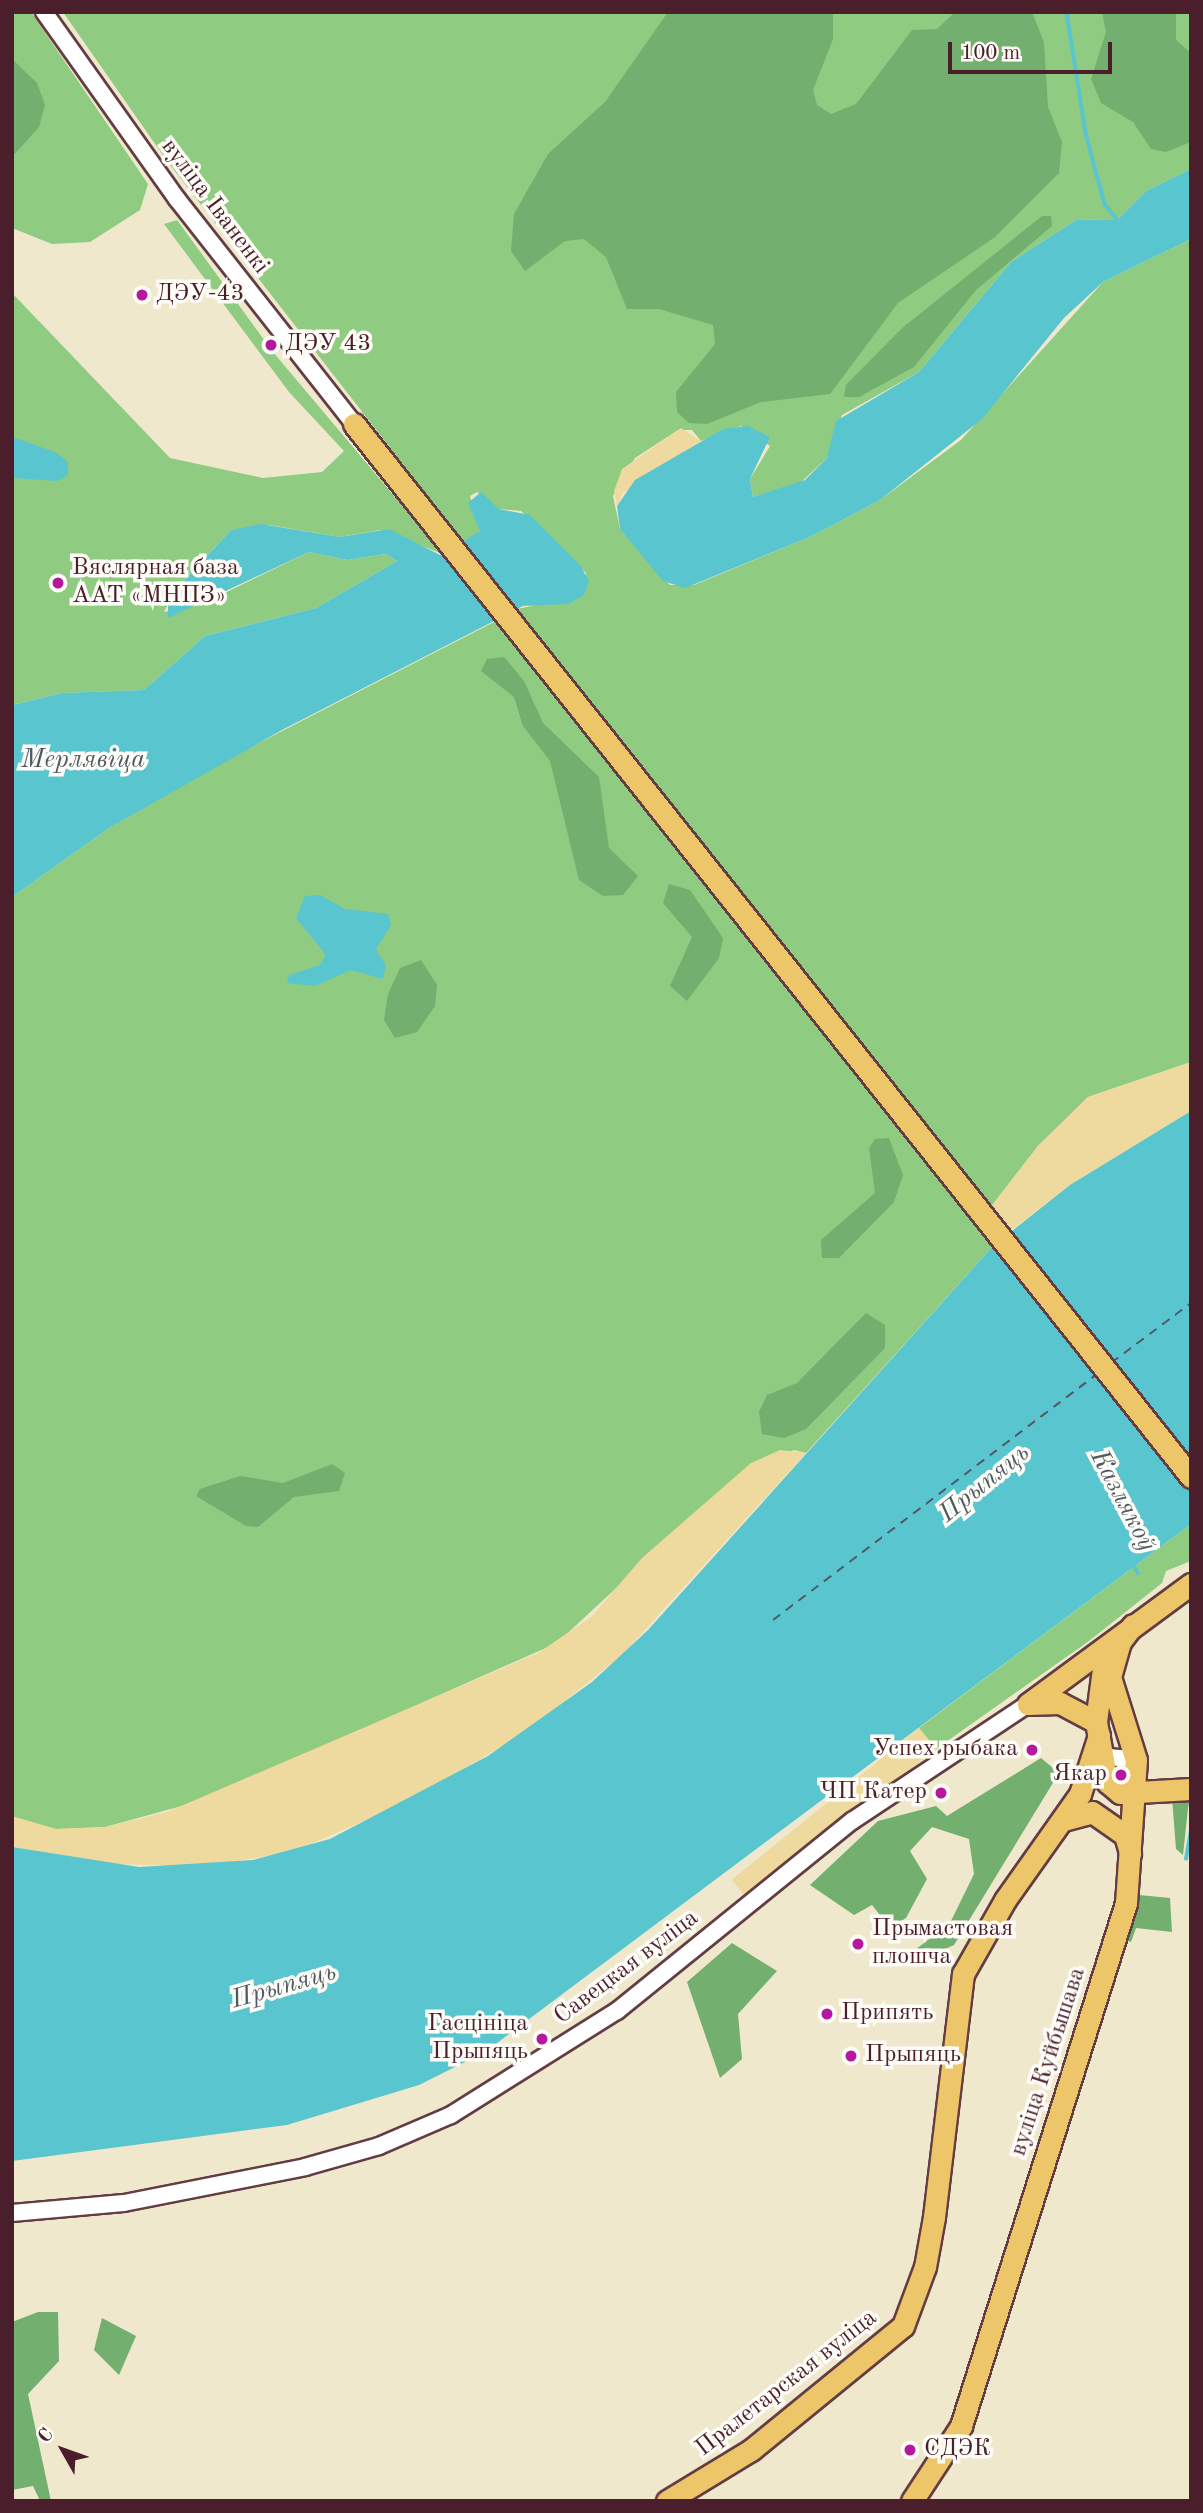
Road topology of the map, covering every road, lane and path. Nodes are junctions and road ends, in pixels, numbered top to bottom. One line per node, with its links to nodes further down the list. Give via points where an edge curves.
1 (44, 12): 2 (street, вуліца Іваненкі, via 177,200)
2 (354, 424): 3 (main road)
3 (1191, 1477)
4 (1191, 1584): 5 (main road, Савецкая вуліца)
5 (1133, 1625): 6 (main road, Савецкая вуліца); 7 (main road, via 1112,1644)
6 (1069, 1674): 7 (main road); 8 (main road, Савецкая вуліца)
7 (1105, 1688): 9 (main road); 10 (main road, вуліца Куйбышава)
8 (1028, 1704): 9 (main road, via 1060,1703); 16 (street, Савецкая вуліца, via 852,1821 617,2011 451,2115 379,2146 305,2166 124,2203)
9 (1097, 1728): 11 (main road); 14 (main road, Пралетарская вуліца, via 1080,1794)
10 (1136, 1760): 11 (street, via 1109,1757); 12 (main road); 13 (main road, вуліца Куйбышава)
11 (1104, 1768): 13 (main road, via 1107,1782)
12 (1180, 1790): 13 (main road, Пралетарская вуліца); 15 (main road, via 1152,1809)
13 (1129, 1794): 14 (main road, Пралетарская вуліца); 15 (main road, вуліца Куйбышава)
14 (1063, 1819): 15 (main road, via 1092,1812 1108,1821 1125,1835); 17 (main road, Пралетарская вуліца, via 1005,1900 963,1975 934,2217 925,2267 903,2326 751,2450)
15 (1133, 1861): 18 (main road, вуліца Куйбышава, via 1089,2028 961,2426)
16 (12, 2213)
17 (667, 2501)
18 (912, 2501)

